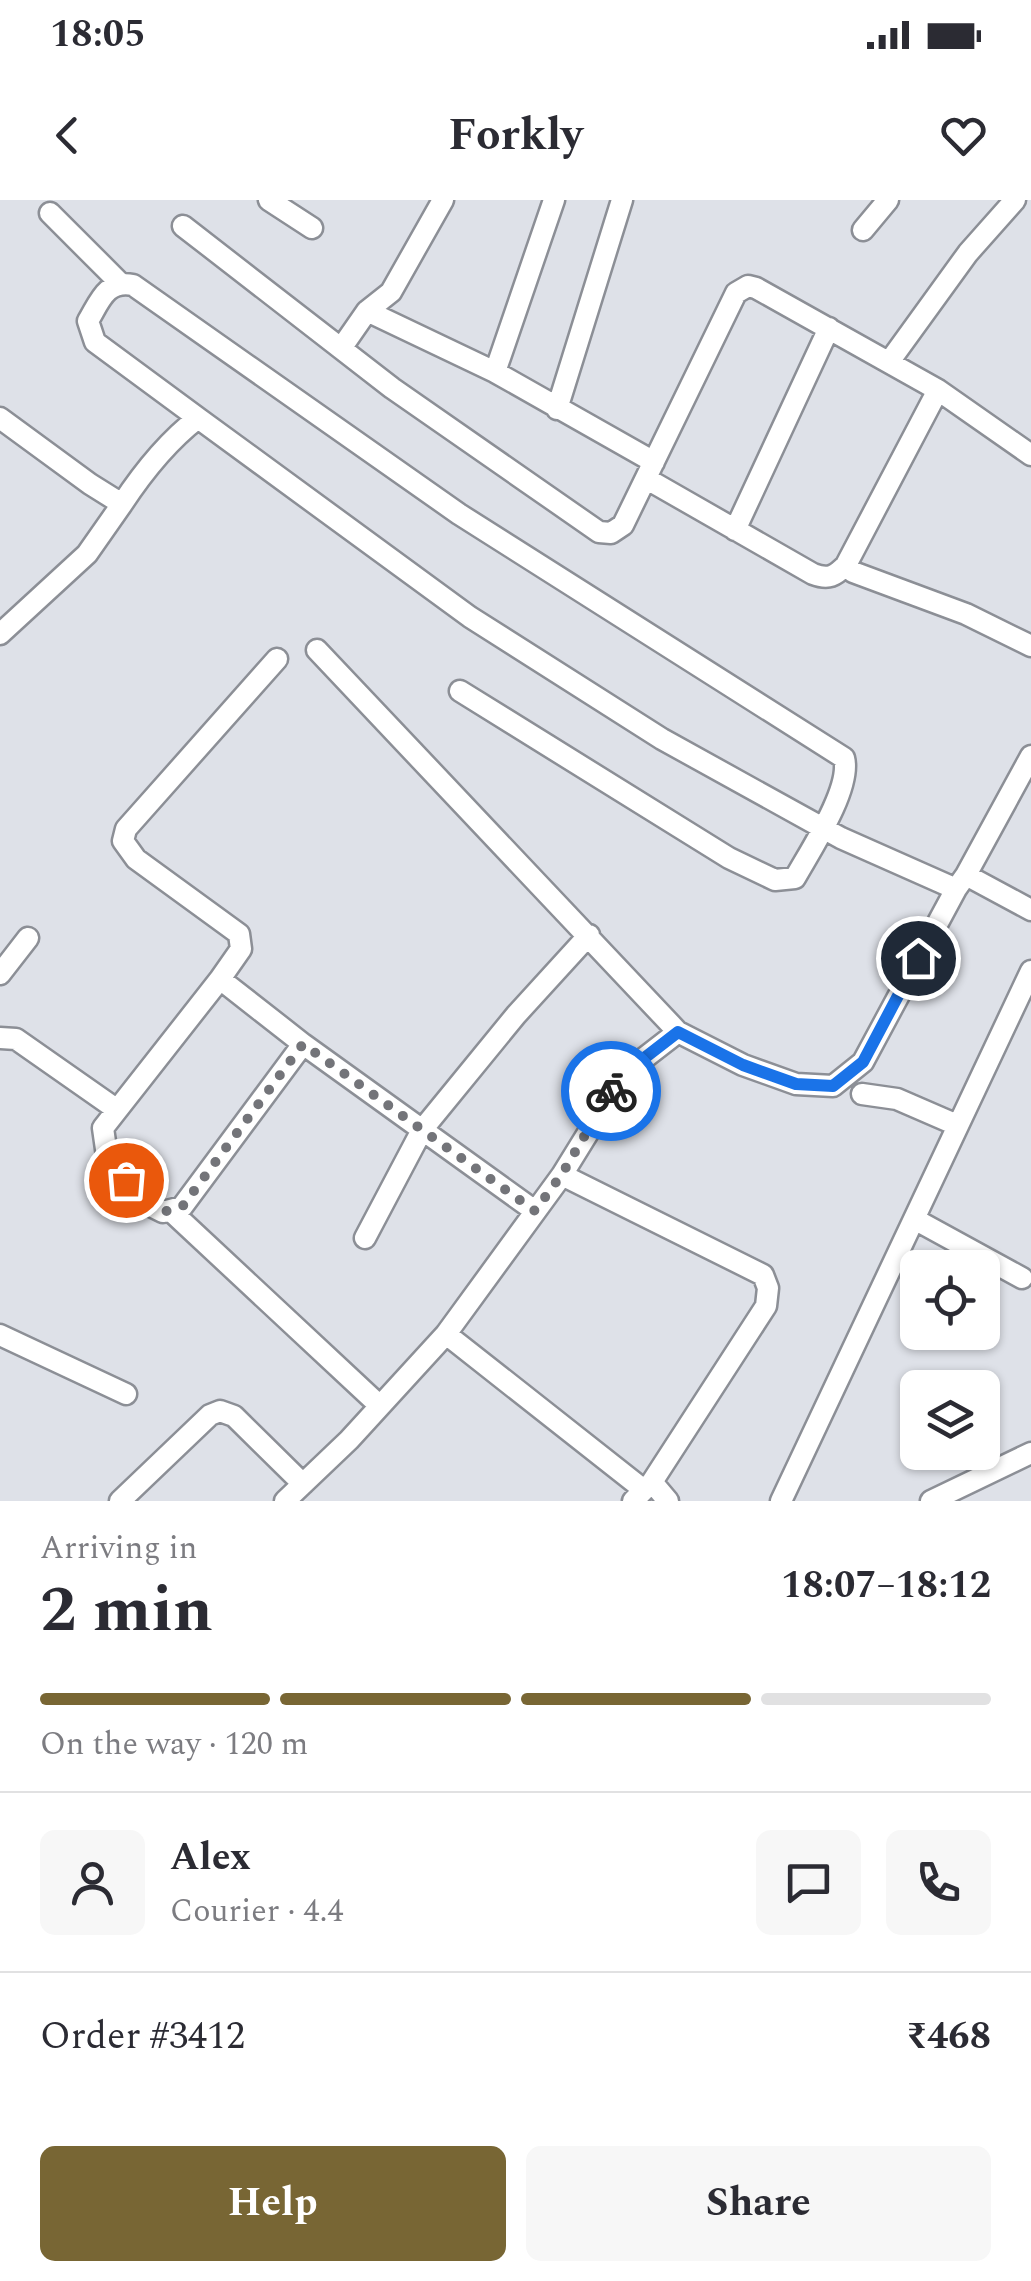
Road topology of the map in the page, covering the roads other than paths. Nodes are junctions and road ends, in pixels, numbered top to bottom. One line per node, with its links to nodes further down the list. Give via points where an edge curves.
1 (269, 200): 9 (street)
2 (443, 200): 12 (street, via 391,292)
3 (554, 200): 16 (street)
4 (622, 200): 18 (street)
5 (888, 200): 10 (street)
6 (1015, 200): 15 (street, via 968,252)
7 (50, 214): 11 (street)
8 (182, 226): 14 (street)
9 (312, 228)
10 (864, 230)
11 (119, 282): 20 (street, via 109,286 88,322 94,342); 32 (street, via 133,285 459,514 844,758 846,774)
12 (366, 311): 14 (street); 16 (street)
13 (830, 328): 15 (street); 22 (street, via 756,288 741,288); 24 (street)
14 (342, 347): 22 (street, via 599,532 618,530)
15 (889, 362): 17 (street)
16 (495, 372): 18 (street)
17 (938, 390): 21 (street); 25 (street)
18 (558, 408): 22 (street)
19 (0, 418): 23 (street)
20 (198, 418): 23 (street); 32 (street, via 470,617 662,739)
21 (1031, 456)
22 (651, 470): 24 (street)
23 (122, 504): 26 (street, via 88,554)
24 (735, 530): 25 (street, via 825,578)
25 (846, 565): 27 (street)
26 (0, 634)
27 (1031, 646)
28 (317, 650): 35 (street)
29 (277, 658): 39 (street, via 126,829 123,841 136,860 239,934 241,949)
30 (460, 691): 32 (street, via 685,832 775,880 795,878)
31 (1031, 756): 33 (street)
32 (823, 828): 33 (street)
33 (961, 882): 34 (street); 40 (street, via 863,1062 833,1086 796,1084)
34 (1031, 910)
35 (589, 935): 40 (street); 46 (street)
36 (28, 938): 38 (street)
37 (1031, 971): 45 (street)
38 (0, 974)
39 (220, 979): 42 (street); 44 (street)
40 (678, 1032): 47 (street, via 625,1073)
41 (0, 1038): 44 (street, via 16,1039)
42 (303, 1044): 46 (street); 49 (street)
43 (862, 1094): 45 (street, via 897,1099)
44 (116, 1109): 49 (street, via 103,1128 107,1156 145,1204)
45 (956, 1124): 50 (street)
46 (422, 1130): 48 (street); 51 (street)
47 (562, 1174): 48 (street); 59 (street, via 762,1275 768,1288 766,1306)
48 (535, 1211): 53 (street)
49 (172, 1212): 56 (street)
50 (916, 1220): 52 (street); 63 (street)
51 (364, 1238)
52 (1022, 1278)
53 (446, 1334): 56 (street); 59 (street)
54 (0, 1336): 55 (street)
55 (126, 1394)
56 (380, 1406): 58 (street)
57 (1031, 1453): 64 (street)
58 (303, 1484): 60 (street, via 234,1416 220,1411); 61 (street)
59 (643, 1491): 62 (street)
60 (120, 1501)
61 (285, 1501)
62 (668, 1501)
63 (781, 1501)
64 (931, 1501)

